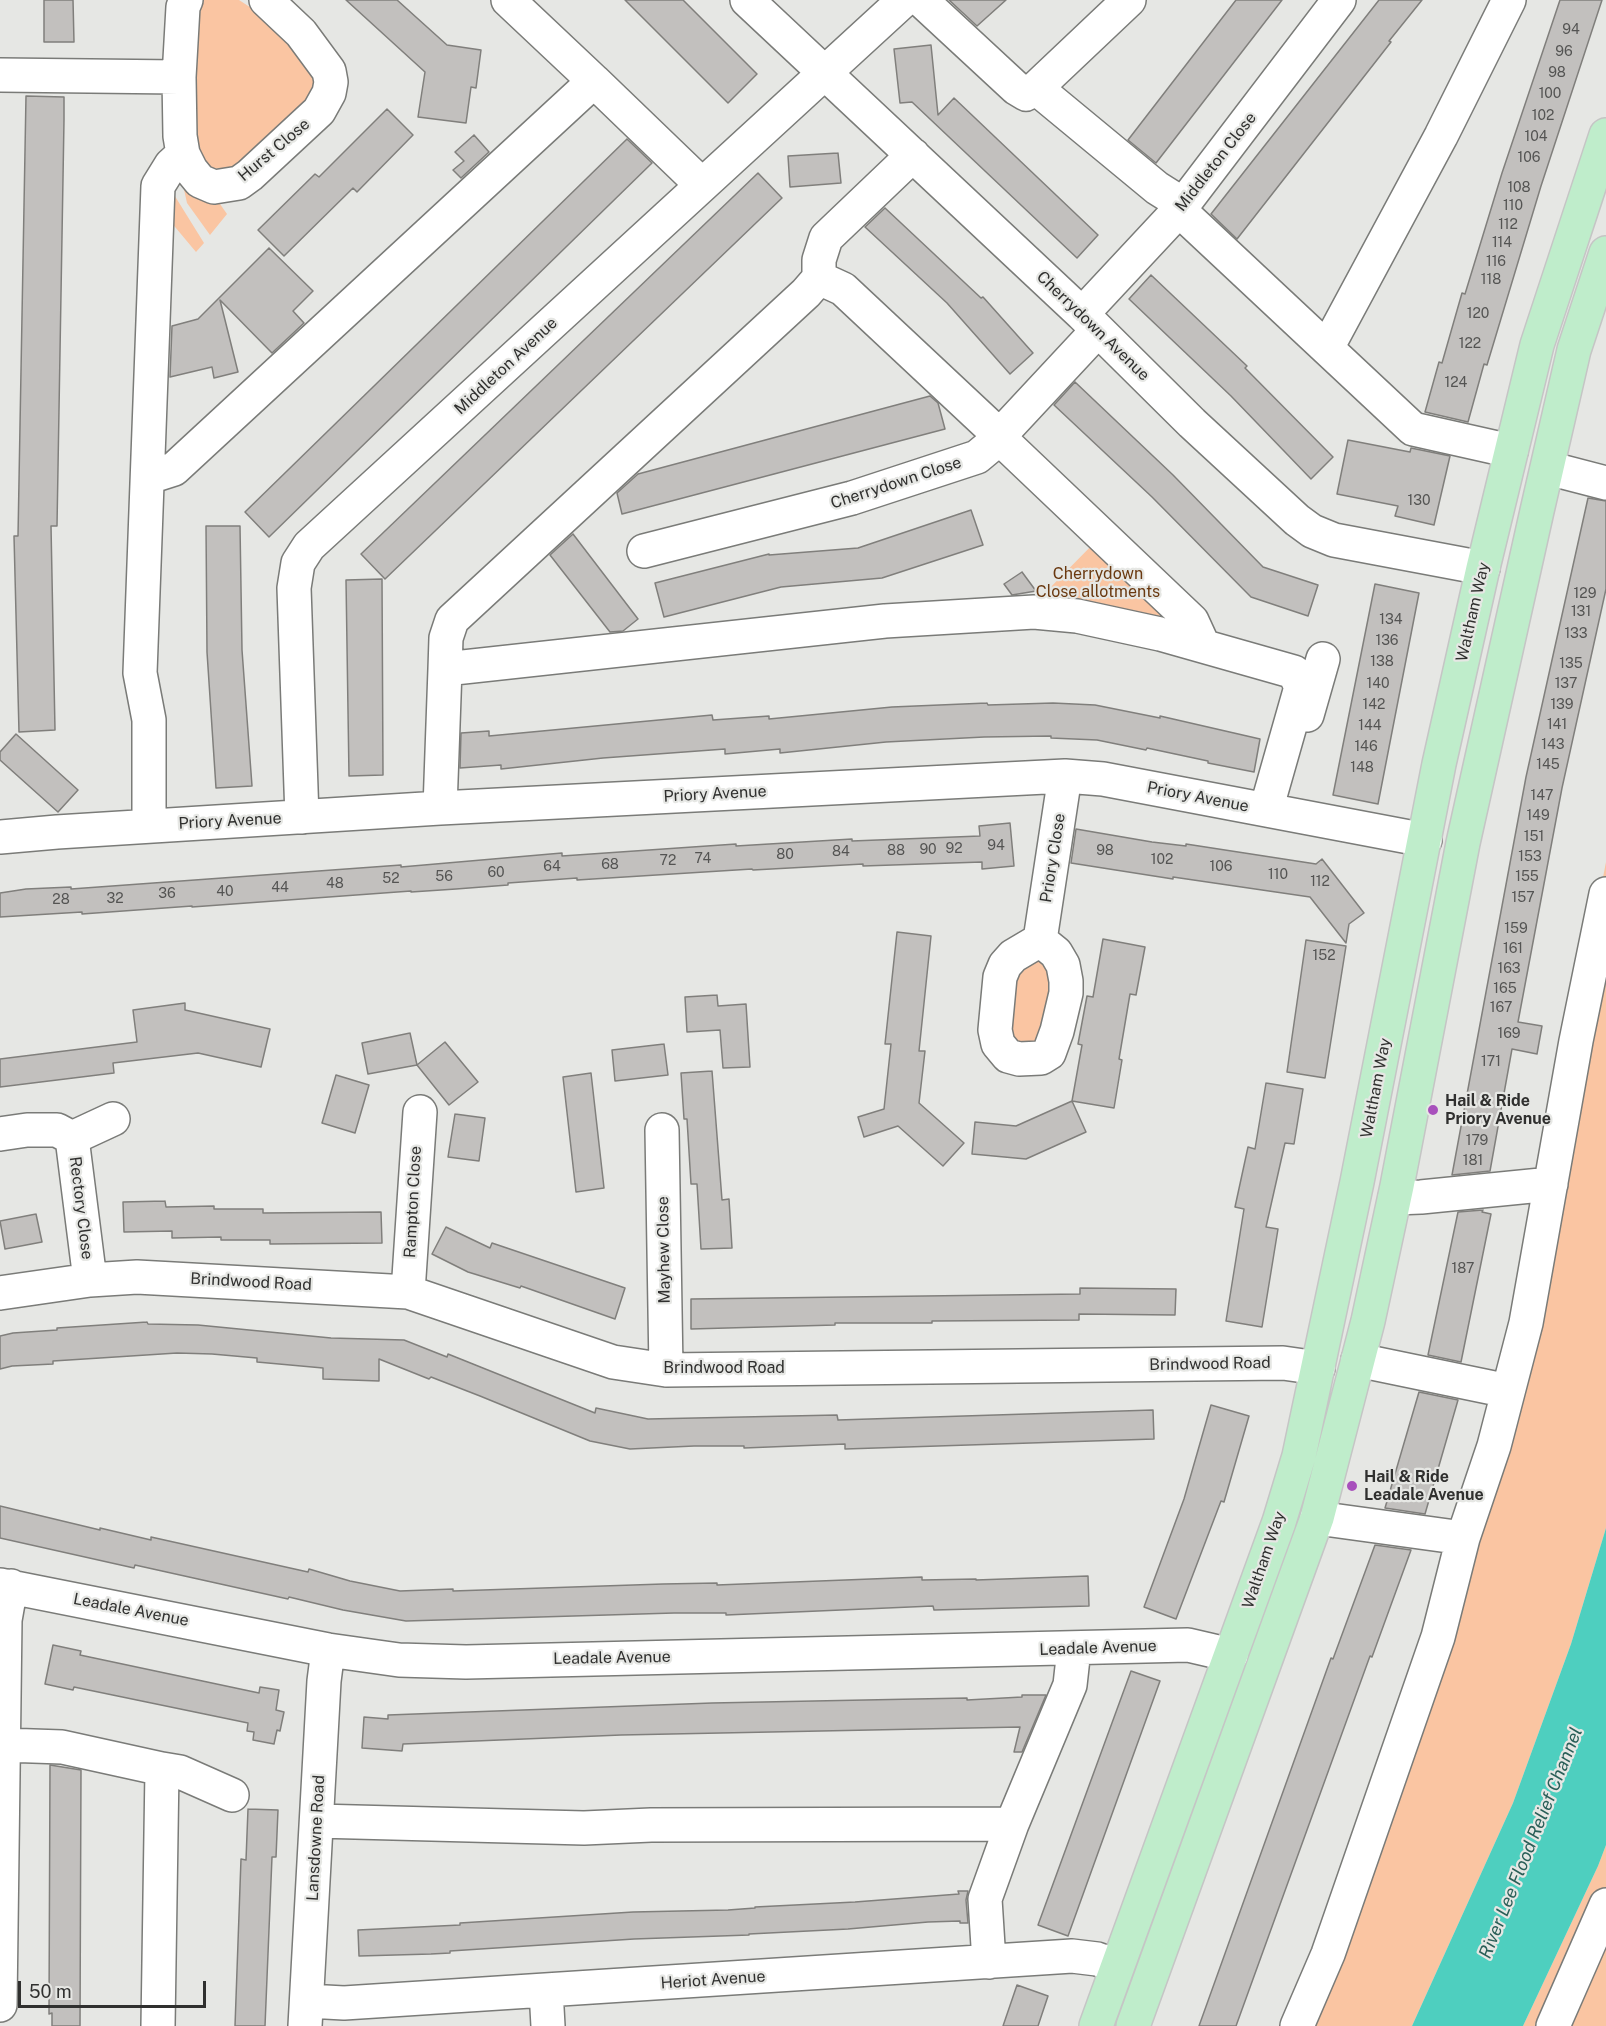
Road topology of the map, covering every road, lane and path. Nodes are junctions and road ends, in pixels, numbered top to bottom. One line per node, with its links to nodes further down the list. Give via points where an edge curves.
1 (266, 0): 16 (street, Hurst Close, via 301,33 329,72 331,82 325,102 239,183 214,187 200,181)
2 (508, 0): 13 (street)
3 (747, 0): 10 (street, Cherrydown Avenue)
4 (904, 0): 10 (street, Middleton Avenue)
5 (921, 0): 14 (street, via 1016,88 1026,94)
6 (1129, 0): 14 (street)
7 (1340, 0): 19 (street, Middleton Close)
8 (1509, 0): 23 (street)
9 (182, 2): 12 (street, Hurst Close)
10 (824, 74): 17 (street, Cherrydown Avenue); 18 (street, Middleton Avenue)
11 (0, 75): 12 (street)
12 (179, 77): 16 (street, Hurst Close)
13 (594, 81): 18 (street); 27 (street, via 174,469)
14 (1036, 88): 19 (street)
15 (1606, 135): 25 (main road, Waltham Way, via 1537,345)
16 (183, 154): 27 (street, via 158,186)
17 (913, 155): 21 (street, via 826,238 819,260); 22 (street, Cherrydown Avenue)
18 (702, 185): 43 (street, Middleton Avenue, via 309,546 298,563 294,588)
19 (1181, 208): 22 (street, Middleton Close); 23 (street)
20 (1606, 253): 26 (main road, via 1574,350)
21 (819, 278): 24 (street, via 843,289); 37 (street, via 452,620 446,638)
22 (1090, 322): 24 (street, Cherrydown Close); 32 (street, Cherrydown Avenue, via 1192,423 1312,531 1334,540)
23 (1327, 348): 25 (street, via 1413,429)
24 (999, 435): 31 (street, Cherrydown Close, via 977,457 852,498); 33 (street, via 1192,621)
25 (1511, 451): 29 (main road, Waltham Way)
26 (1548, 468): 28 (street); 30 (main road)
27 (149, 477): 44 (street, via 140,673 149,720)
28 (1606, 483)
29 (1498, 504): 30 (main road); 32 (main road, Waltham Way)
30 (1537, 511): 35 (main road)
31 (644, 551)
32 (1483, 568): 34 (main road, Waltham Way)
33 (1203, 645): 37 (street, via 1077,616 1034,612 885,621); 42 (street, via 1294,672 1301,687)
34 (1464, 652): 35 (main road); 38 (main road, Waltham Way)
35 (1505, 659): 39 (main road)
36 (1323, 660): 42 (street)
37 (445, 669): 41 (street)
38 (1439, 764): 39 (main road); 46 (main road, Waltham Way)
39 (1479, 771): 49 (main road)
40 (1065, 776): 41 (street, Priory Avenue); 42 (street, Priory Avenue, via 1103,779); 50 (street, Priory Close)
41 (440, 808): 43 (street, Priory Avenue)
42 (1272, 811): 46 (street, Priory Avenue)
43 (302, 817): 44 (street, Priory Avenue)
44 (149, 826): 45 (street, Priory Avenue)
45 (0, 837)
46 (1425, 840): 48 (main road, Waltham Way)
47 (1606, 894): 57 (street)
48 (1409, 920): 49 (main road); 56 (main road, Waltham Way)
49 (1446, 927): 58 (main road)
50 (1040, 940)
51 (420, 1112): 60 (street, Rampton Close)
52 (113, 1119): 55 (street)
53 (662, 1130): 64 (street, Mayhew Close)
54 (0, 1134): 55 (street, Rectory Close, via 57,1130)
55 (72, 1138): 59 (street, Rectory Close)
56 (1357, 1182): 58 (main road); 63 (main road, Waltham Way)
57 (1551, 1184): 58 (street, via 1421,1197); 65 (street, via 1526,1323)
58 (1396, 1192): 62 (main road)
59 (90, 1280): 60 (street, Brindwood Road, via 137,1277); 61 (street, Brindwood Road)
60 (408, 1292): 64 (street, Brindwood Road, via 613,1362)
61 (0, 1293)
62 (1358, 1360): 65 (street); 67 (main road)
63 (1318, 1368): 64 (street, Brindwood Road, via 1271,1363); 66 (main road, Waltham Way, via 1299,1456)
64 (666, 1370)
65 (1508, 1391): 68 (street)
66 (1279, 1522): 67 (main road); 72 (main road, Waltham Way)
67 (1315, 1526): 68 (street); 79 (main road)
68 (1463, 1538): 90 (street, via 1438,1637 1328,1954)
69 (5, 1586): 71 (street, Leadale Avenue); 73 (street)
70 (1074, 1649): 71 (street, Leadale Avenue, via 466,1662 399,1660); 72 (street, Leadale Avenue, via 1188,1645); 78 (street, via 1070,1685)
71 (328, 1650): 77 (street, Lansdowne Road)
72 (1231, 1655): 76 (main road, Waltham Way)
73 (4, 1745): 74 (street, via 62,1747); 84 (street)
74 (162, 1769): 75 (street, via 180,1772); 86 (street)
75 (232, 1795)
76 (1172, 1814): 79 (main road); 82 (main road, Waltham Way)
77 (317, 1821): 78 (street, via 584,1828); 85 (street, Lansdowne Road)
78 (1012, 1824): 81 (street, via 985,1899)
79 (1206, 1827): 89 (main road)
80 (1606, 1905): 91 (street)
81 (989, 1962): 82 (street, Heriot Avenue, via 1072,1956); 83 (street, Heriot Avenue)
82 (1117, 1966): 88 (main road, Waltham Way)
83 (546, 1990): 85 (street, Heriot Avenue, via 344,2003); 87 (street)
84 (0, 2006)
85 (306, 2014)
86 (158, 2026)
87 (548, 2026)
88 (1096, 2026)
89 (1133, 2026)
90 (1297, 2026)
91 (1553, 2026)

